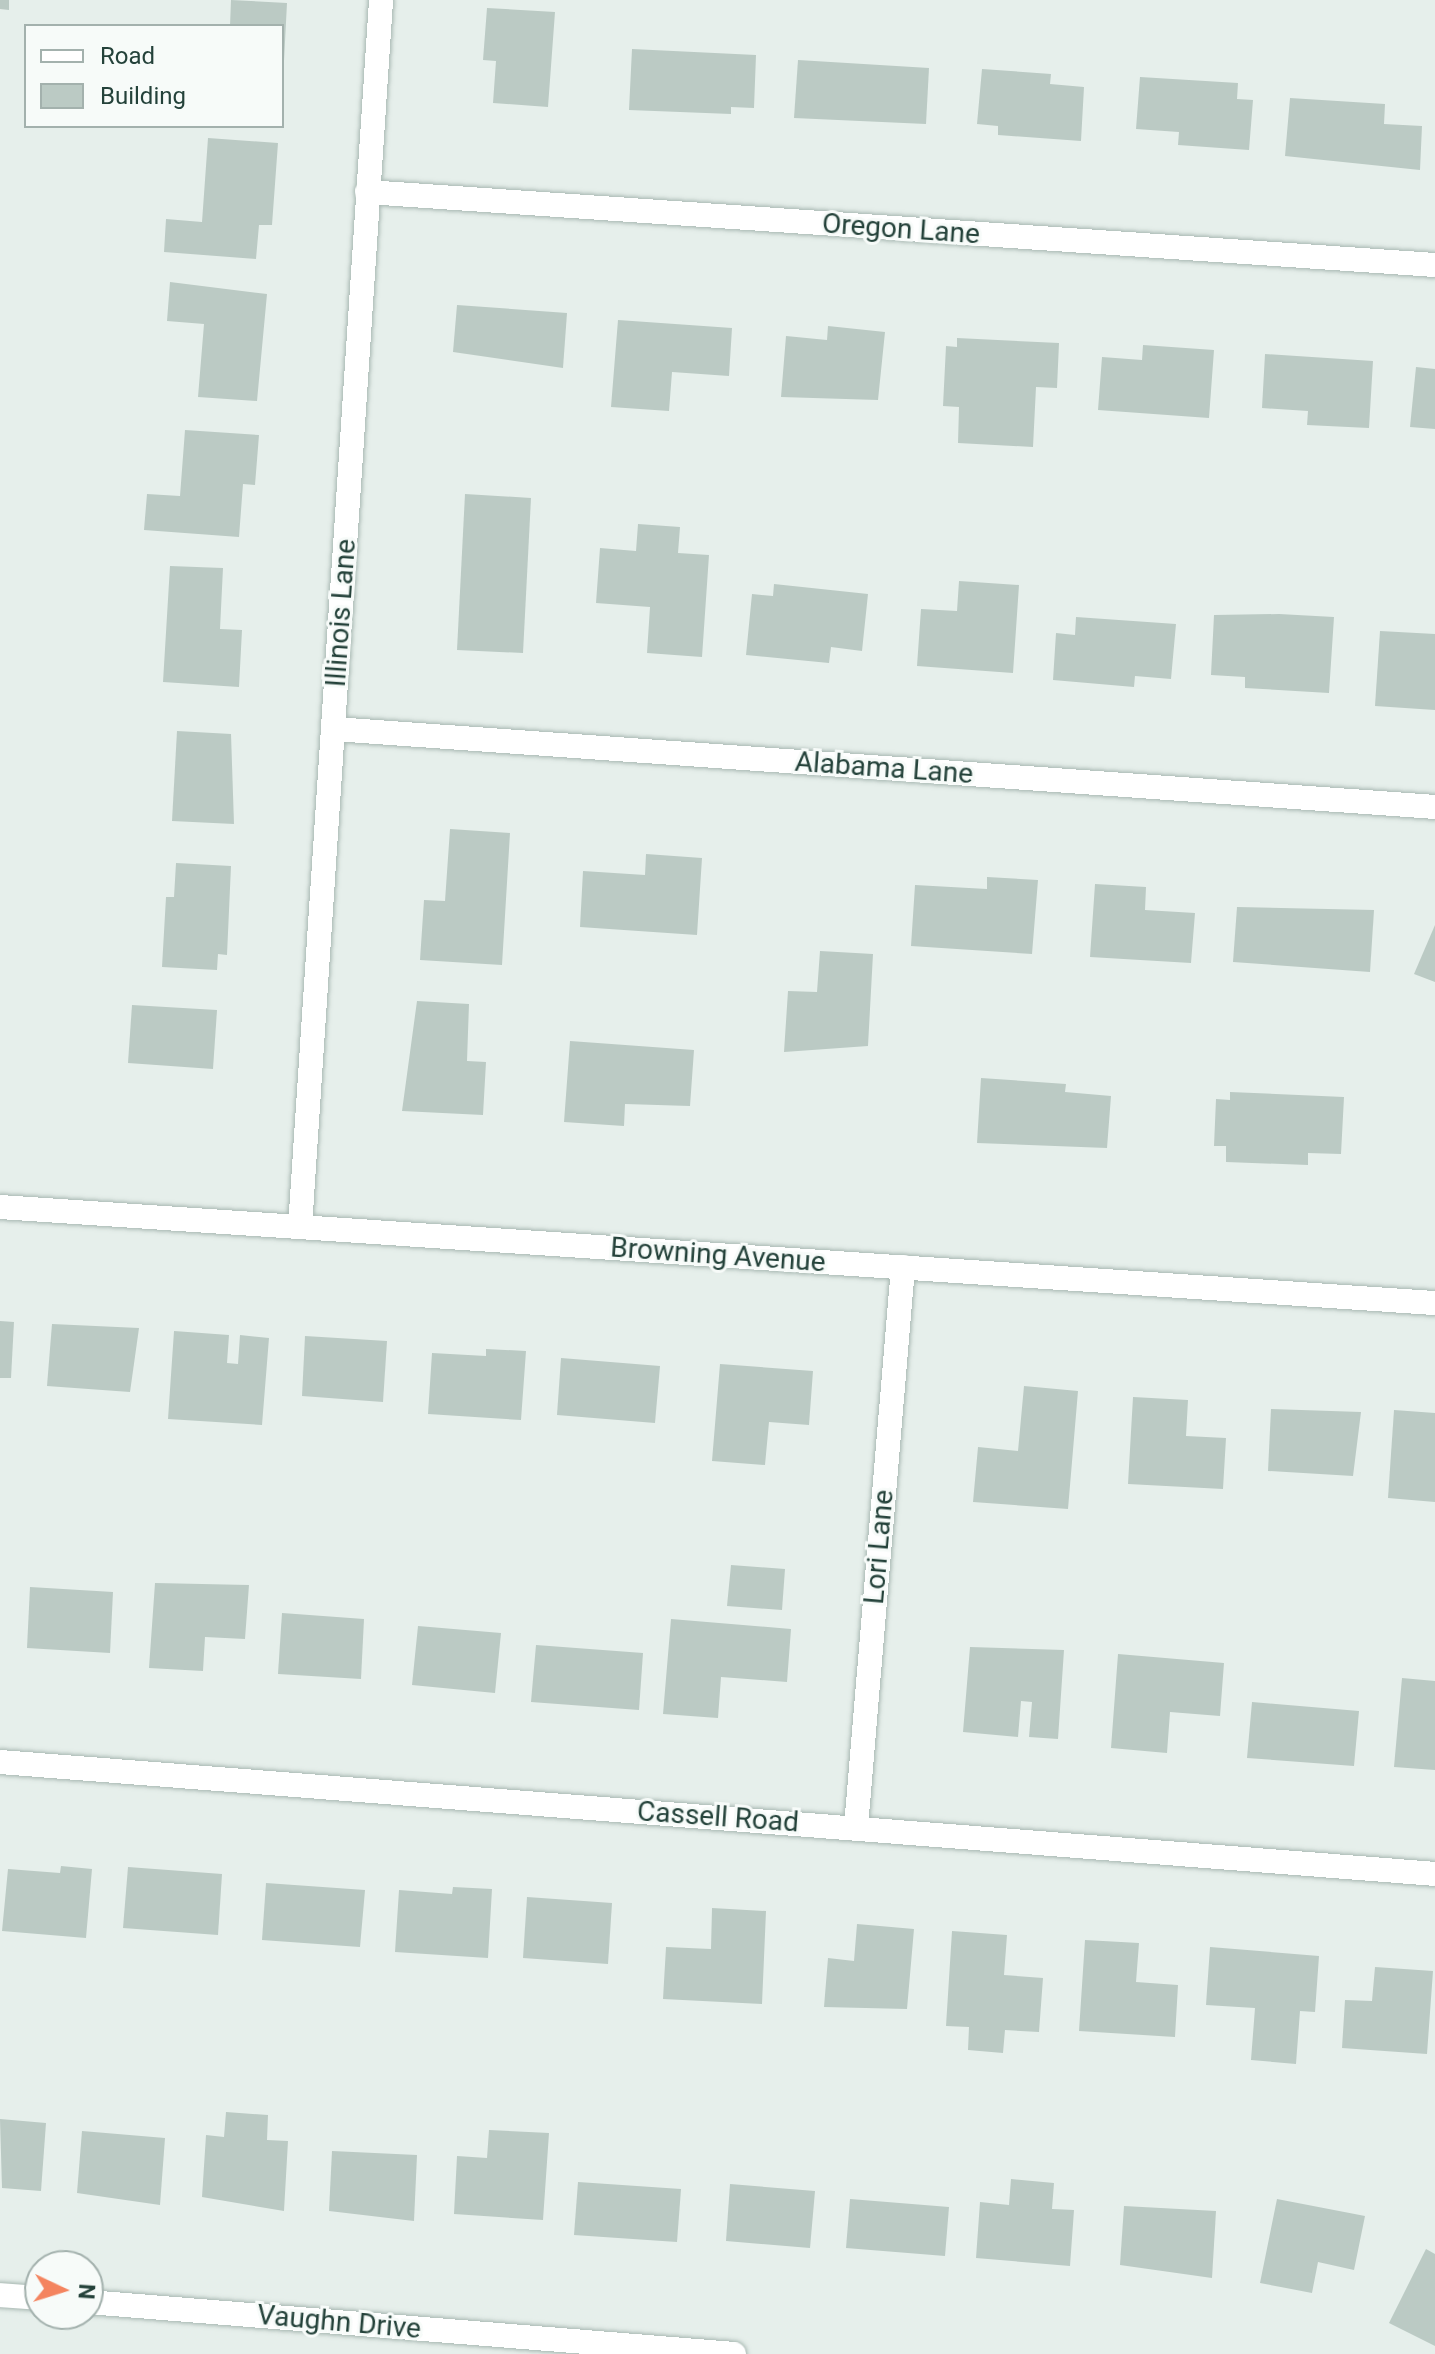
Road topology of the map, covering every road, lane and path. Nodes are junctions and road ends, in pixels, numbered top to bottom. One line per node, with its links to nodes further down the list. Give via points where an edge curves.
1 (381, 0): 2 (street, Illinois Lane)
2 (367, 192): 3 (street, Oregon Lane); 4 (street, Illinois Lane)
3 (1435, 265)
4 (334, 729): 5 (street, Alabama Lane); 7 (street, Illinois Lane)
5 (1435, 807)
6 (0, 1207): 7 (street, Browning Avenue)
7 (300, 1227): 8 (street, Browning Avenue)
8 (903, 1267): 9 (street, Browning Avenue); 11 (street, Lori Lane)
9 (1435, 1303)
10 (0, 1762): 11 (street, Cassell Road)
11 (856, 1827): 12 (street, Cassell Road)
12 (1435, 1874)
13 (0, 2295): 14 (street)
14 (24, 2297)
15 (104, 2303): 16 (street, Vaughn Drive)
16 (734, 2354)

